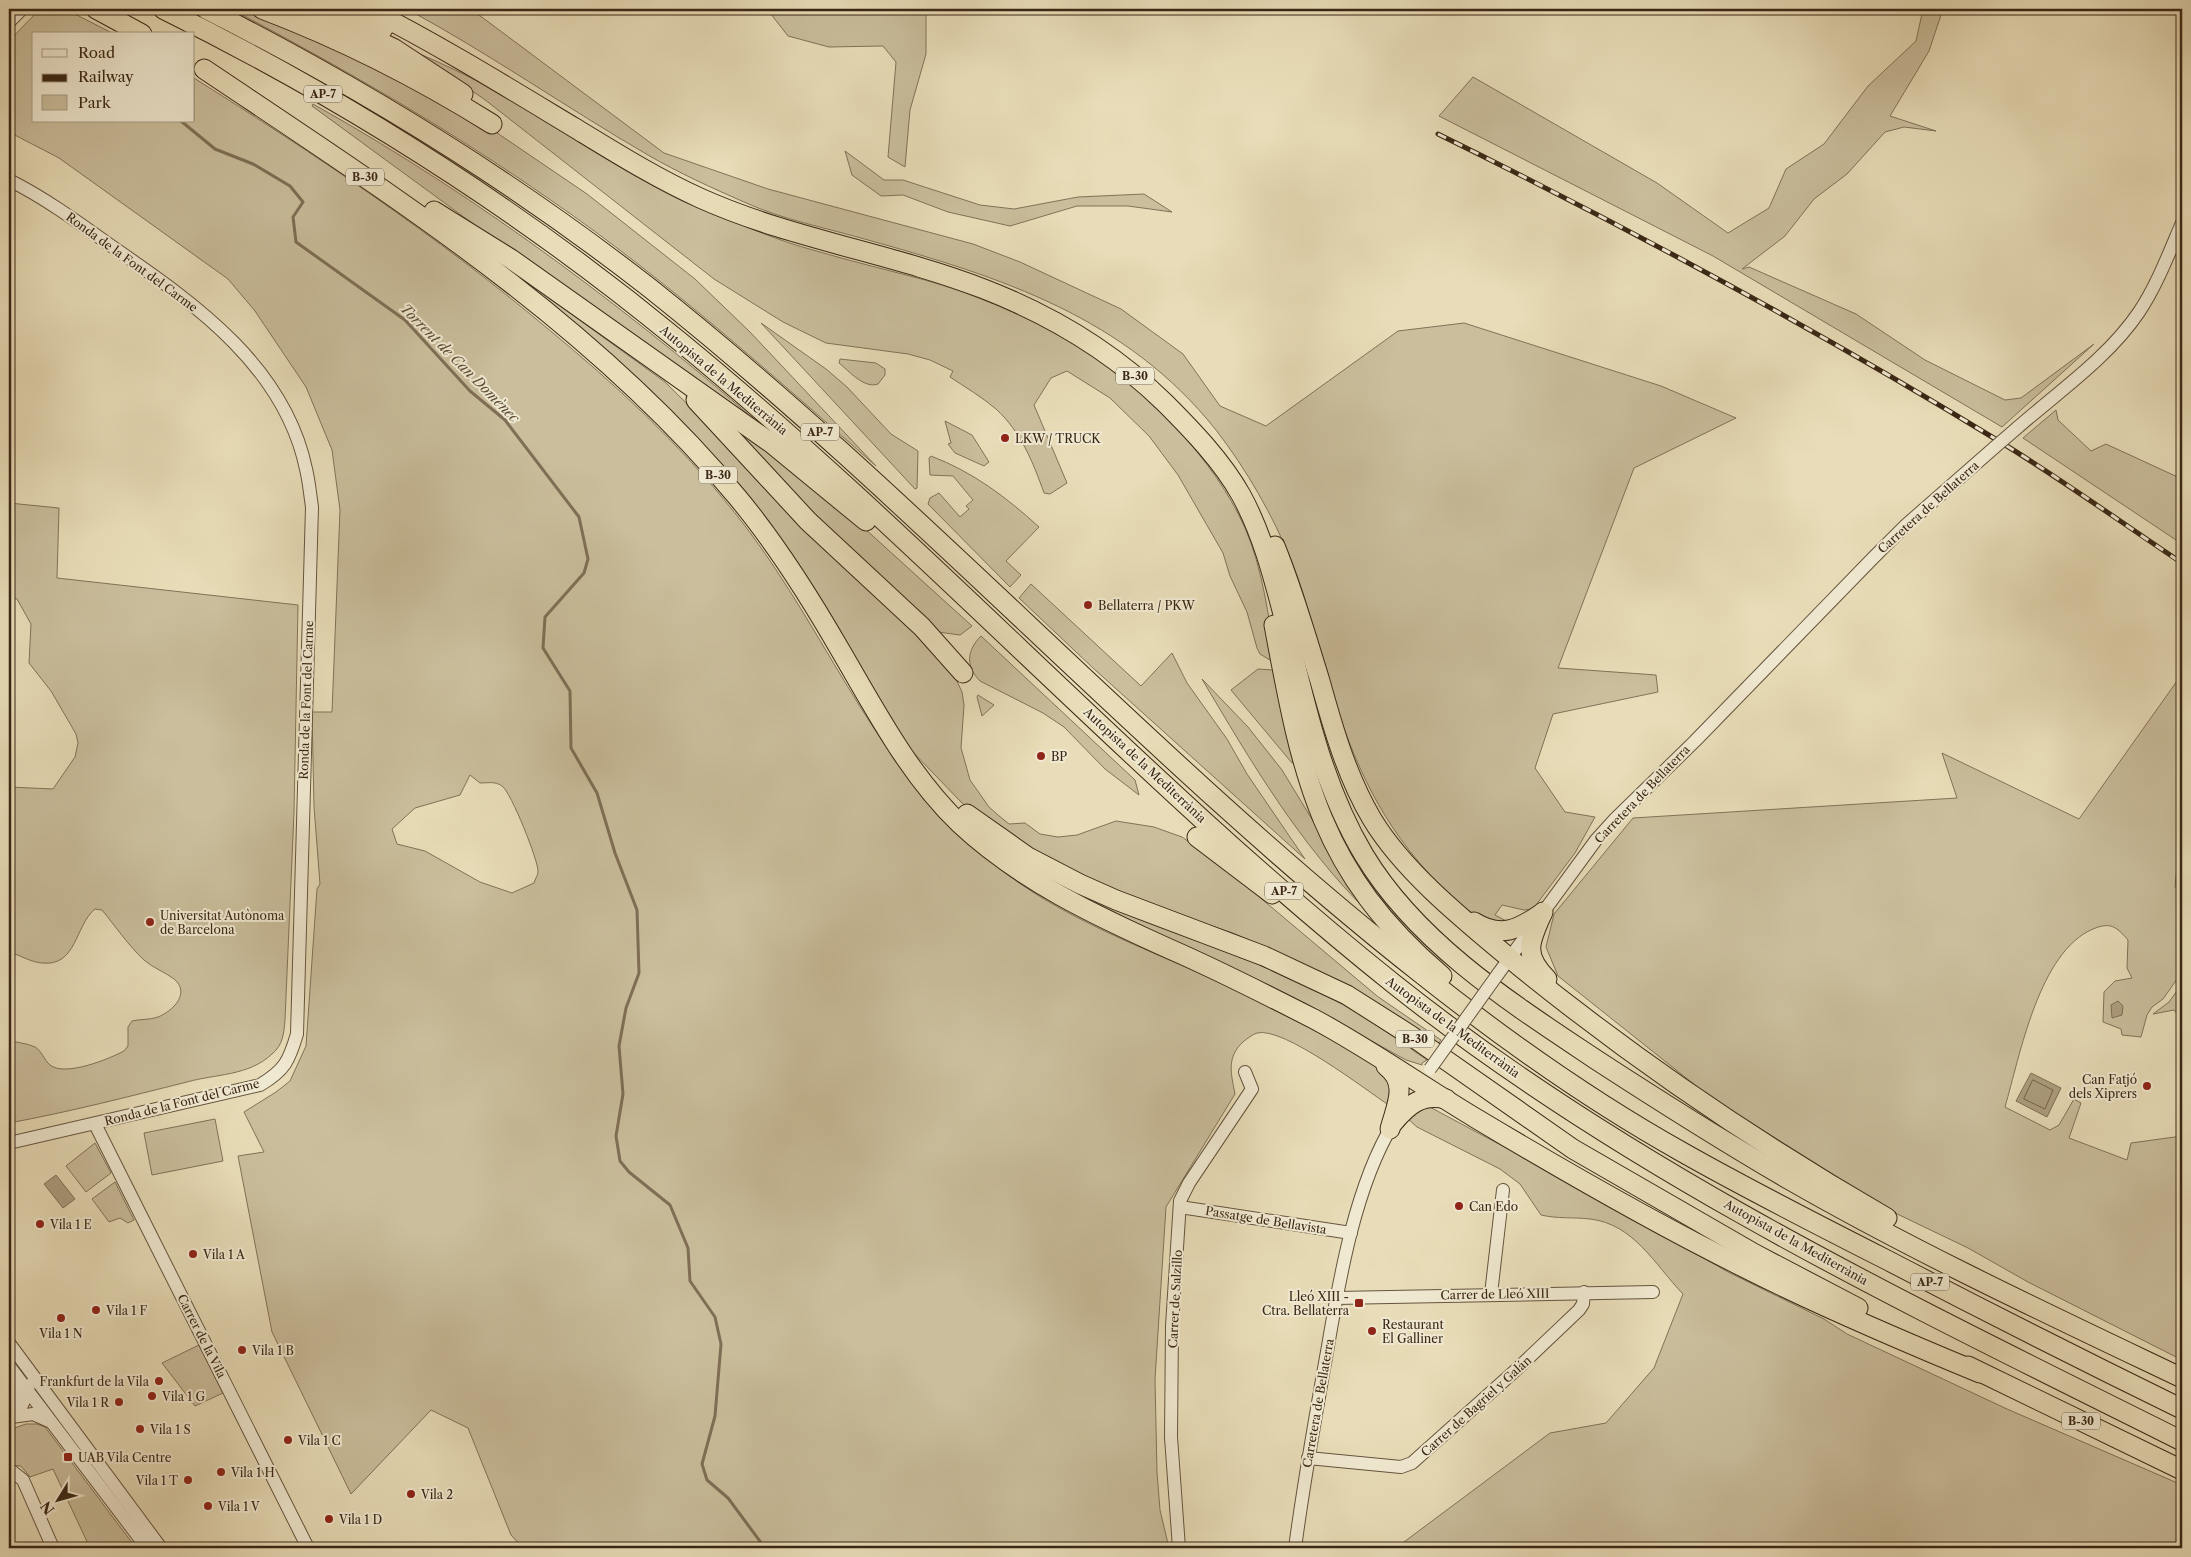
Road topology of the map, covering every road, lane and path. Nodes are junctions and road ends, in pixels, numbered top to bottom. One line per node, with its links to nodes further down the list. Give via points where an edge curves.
1 (22, 9): 9 (street)
2 (96, 9): 10 (highway)
3 (164, 9): 20 (highway, Autopista de la Mediterrània / AP-7, via 256,56 350,110 476,190 597,276 714,370 832,473)
4 (206, 9): 37 (highway, Autopista de la Mediterrània / AP-7, via 326,73 448,146 526,197 647,286 819,431 1156,744 1374,935 1493,1029)
5 (262, 9): 6 (highway, via 363,53 493,121 440,78 392,48)
6 (310, 9)
7 (336, 9): 12 (highway, B-30, via 429,50)
8 (368, 9): 12 (highway, via 436,44)
9 (9, 22)
10 (138, 32)
11 (199, 66): 15 (highway, via 288,116 511,259); 19 (highway, B-30, via 447,234 607,364 680,434 739,500 809,598)
12 (534, 104): 16 (highway, B-30, via 662,179 727,210 794,233 947,276 1014,301 1076,334)
13 (9, 180): 34 (street, Ronda de la Font del Carme, via 33,192 166,283 219,326 254,363 284,410 306,468 312,507 297,1034 289,1060 278,1074 260,1085)
14 (2182, 223): 23 (street, Carretera de Bellaterra, bridge, via 2158,278 2133,321 2100,355 1893,538 1615,818)
15 (639, 350): 18 (highway, via 690,394 808,521 922,627); 20 (highway, via 817,479 1025,666)
16 (1136, 376): 17 (highway, B-30); 22 (highway, via 1188,415 1242,480 1288,577 1336,735 1363,802 1392,847)
17 (1188, 427): 37 (highway, via 1231,493 1253,540 1268,593 1305,772 1332,844 1355,882 1390,926 1451,983 1610,1096); 41 (highway, B-30, via 1231,479 1247,507 1274,580 1330,784 1364,856 1406,911 1454,956 1504,996 1634,1084 1796,1183)
18 (963, 673)
19 (868, 697): 29 (highway, via 922,783 960,824 1005,861 1091,913 1230,977); 49 (highway, B-30, via 907,753 939,789 977,823 1028,857 1116,900 1264,956 1347,995 1573,1149 1755,1254)
20 (1096, 722): 25 (highway, Autopista de la Mediterrània / AP-7)
21 (1197, 837): 25 (highway)
22 (1455, 909): 23 (highway, via 1482,927 1501,931 1522,927); 24 (highway)
23 (1543, 912): 26 (street, Carretera de Bellaterra); 28 (highway, via 1530,946 1531,958 1541,973)
24 (1485, 938): 26 (highway); 27 (highway, via 1498,958)
25 (1358, 955): 56 (highway, Autopista de la Mediterrània / AP-7, via 1497,1061 1699,1188 1932,1316)
26 (1510, 958): 27 (street, Carretera de Bellaterra); 28 (highway)
27 (1498, 974): 30 (highway, via 1506,972 1516,976 1588,1029); 32 (street, Carretera de Bellaterra, bridge)
28 (1592, 1024): 30 (highway)
29 (1346, 1037): 32 (highway); 35 (highway, via 1392,1071 1399,1080 1399,1096)
30 (1633, 1054): 41 (highway, via 1728,1121)
31 (1245, 1072): 39 (street, Carrer de Salzillo, via 1252,1090 1189,1182)
32 (1426, 1075): 33 (highway); 35 (street, Carretera de Bellaterra)
33 (1451, 1102): 35 (highway, via 1430,1097 1418,1099); 49 (highway, via 1740,1266 1877,1330)
34 (95, 1124): 36 (street, Ronda de la Font del Carme); 63 (street, Carrer de la Vila)
35 (1391, 1126): 40 (street, Carretera de Bellaterra, via 1368,1180)
36 (9, 1143)
37 (1679, 1151): 53 (highway, Autopista de la Mediterrània / AP-7)
38 (1502, 1190): 44 (street)
39 (1180, 1206): 40 (street, Passatge de Bellavista); 64 (street, Carrer de Salzillo, via 1172,1326 1171,1437)
40 (1351, 1233): 45 (street, Carretera de Bellaterra)
41 (1996, 1288): 50 (highway, B-30)
42 (1584, 1292): 43 (street, Carrer de Lleó XIII); 44 (street, Carrer de Lleó XIII); 57 (street, Carrer de Bagriel y Galán, via 1579,1310 1412,1464 1401,1467)
43 (1653, 1292)
44 (1491, 1294): 45 (street, Carrer de Lleó XIII)
45 (1336, 1298): 57 (street, Carretera de Bellaterra)
46 (9, 1343): 47 (street)
47 (22, 1361): 51 (street, via 29,1384); 52 (street)
48 (9, 1366): 51 (street); 54 (street, via 16,1387)
49 (1980, 1372): 59 (highway, B-30)
50 (2182, 1378)
51 (28, 1397): 52 (street); 54 (street); 55 (street)
52 (53, 1403): 62 (street)
53 (2182, 1409)
54 (11, 1412): 55 (street, via 41,1416)
55 (53, 1424): 61 (street)
56 (2182, 1441)
57 (1308, 1458): 65 (street, Carretera de Bellaterra)
58 (9, 1469): 60 (street, via 23,1480)
59 (2182, 1470)
60 (54, 1548)
61 (147, 1548)
62 (161, 1548)
63 (308, 1548)
64 (1179, 1548)
65 (1295, 1548)

